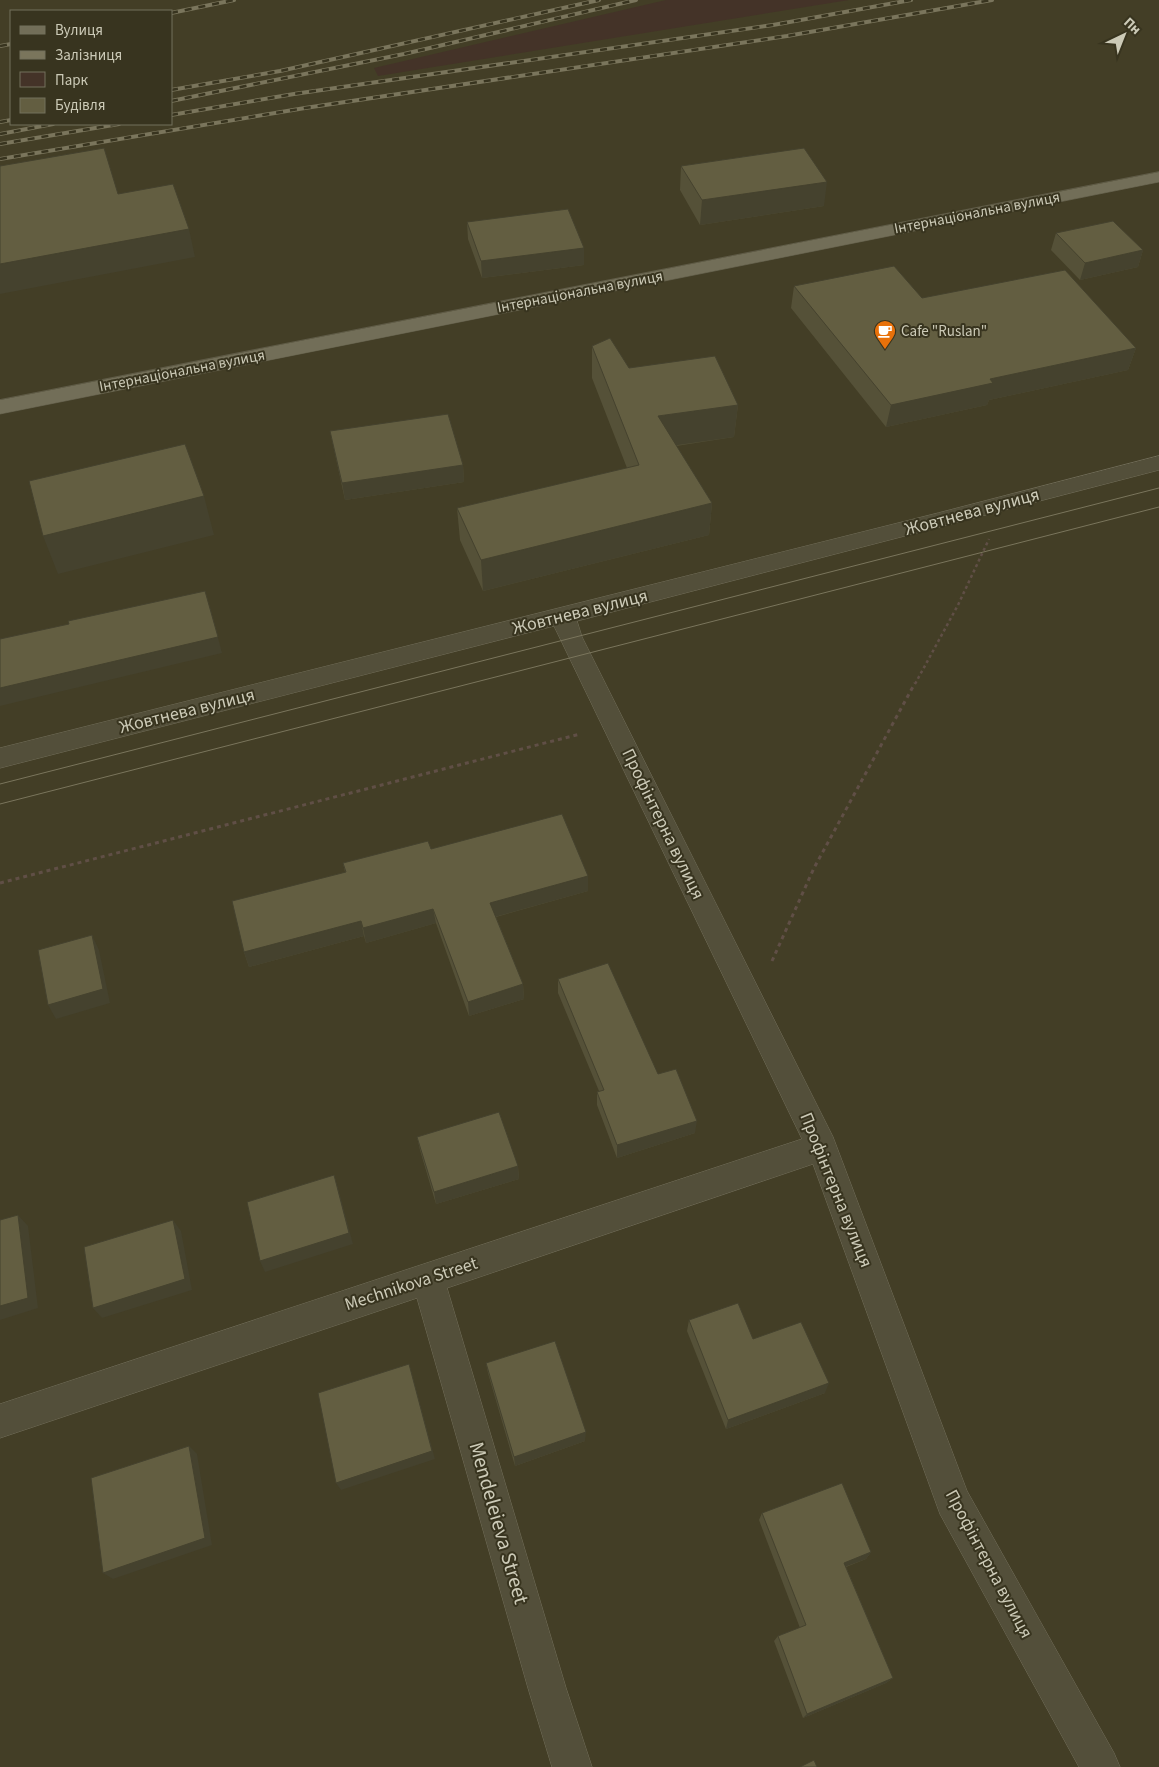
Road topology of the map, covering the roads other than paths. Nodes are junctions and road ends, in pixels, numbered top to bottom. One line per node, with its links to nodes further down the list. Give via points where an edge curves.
1 (1159, 177): 2 (main road, Інтернаціональна вулиця)
2 (0, 407)
3 (1159, 463): 4 (street, Жовтнева вулиця)
4 (563, 616): 5 (street, Жовтнева вулиця); 6 (street, Профінтерна вулиця, via 570,637)
5 (0, 758)
6 (822, 1147): 7 (street, Mechnikova Street); 10 (street, Профінтерна вулиця, via 953,1501)
7 (428, 1278): 8 (street, Mechnikova Street); 9 (street, Mendeleieva Street)
8 (0, 1421)
9 (572, 1767)
10 (1100, 1767)

